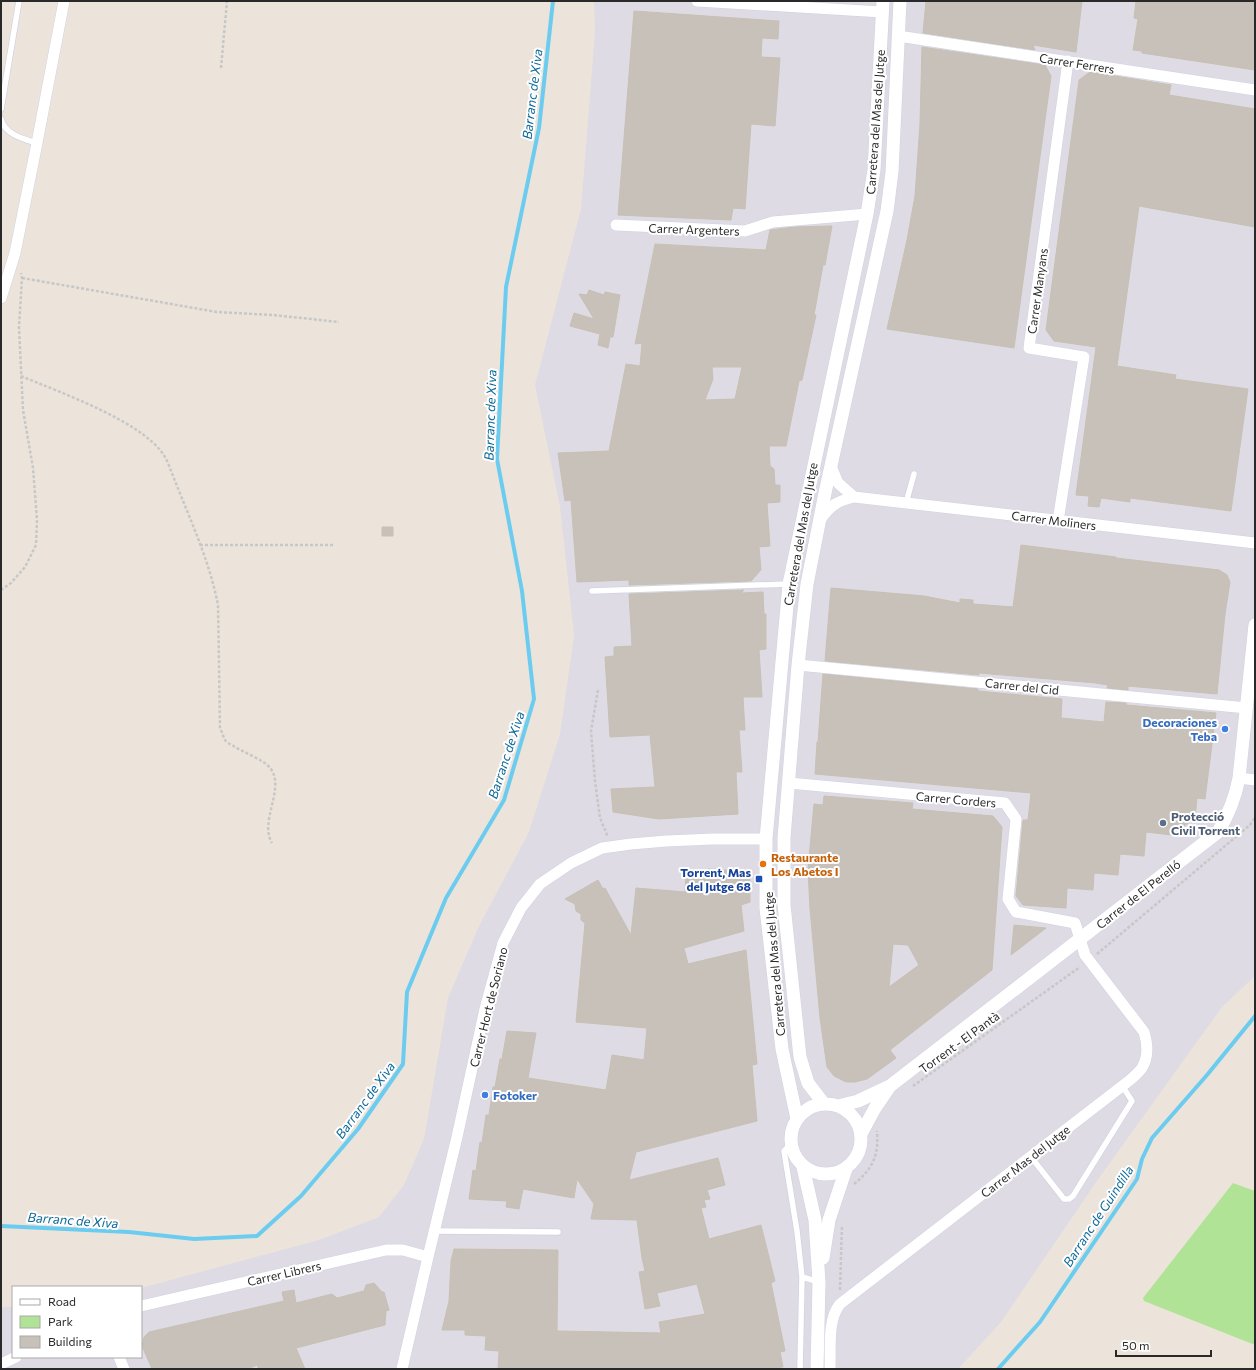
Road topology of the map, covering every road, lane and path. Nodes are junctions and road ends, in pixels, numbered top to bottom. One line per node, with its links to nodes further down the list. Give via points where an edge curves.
1 (19, 1): 11 (lane)
2 (64, 1): 13 (street)
3 (227, 1): 9 (path)
4 (697, 1): 6 (street)
5 (900, 1): 7 (street, Carretera del Mas del Jutge)
6 (883, 7): 14 (street, Carretera del Mas del Jutge, via 874,170)
7 (898, 36): 8 (street, Carrer Ferrers); 21 (street, Carretera del Mas del Jutge, via 892,172 887,211)
8 (1068, 61): 10 (street, Carrer Ferrers); 25 (street, Carrer Manyans, via 1029,348 1084,357)
9 (220, 68)
10 (1255, 90)
11 (1, 109)
12 (1, 119): 13 (lane, via 2,124 14,135)
13 (37, 143): 16 (street)
14 (867, 214): 15 (street, Carrer Argenters, via 773,222 745,231); 30 (street, Carretera del Mas del Jutge)
15 (616, 225)
16 (15, 253): 17 (path); 18 (street)
17 (22, 278): 19 (path, via 217,312); 20 (path, via 19,327)
18 (1, 298)
19 (339, 322)
20 (21, 376): 28 (path, via 87,403 128,425 154,444 170,468); 31 (path, via 23,410 33,468 36,545 26,567)
21 (831, 466): 23 (street, via 838,483); 26 (street, Carretera del Mas del Jutge)
22 (914, 474): 24 (lane)
23 (854, 497): 24 (street, Carrer Moliners); 26 (street, Carrer Moliners, via 827,509)
24 (906, 503): 25 (street, Carrer Moliners)
25 (1058, 521): 27 (street, Carrer Moliners)
26 (819, 523): 34 (street, Carretera del Mas del Jutge, via 807,584)
27 (1255, 543)
28 (200, 545): 29 (path); 42 (path, via 215,587 218,605 220,728 225,741 266,763 272,769 275,788 268,830)
29 (335, 545)
30 (789, 584): 32 (lane); 41 (street, Carretera del Mas del Jutge)
31 (1, 590)
32 (592, 591)
33 (1255, 625): 36 (street, Carrer de El Perelló)
34 (798, 665): 36 (street, Carrer del Cid); 39 (street, Carretera del Mas del Jutge)
35 (598, 690): 43 (path, via 591,731 594,781 600,818)
36 (1247, 708): 37 (street, Carrer de El Perelló)
37 (1239, 778): 38 (street); 44 (street, Carrer de El Perelló, via 1234,800 1218,832)
38 (1255, 780)
39 (789, 782): 44 (street, Carrer Corders, via 1005,803 1016,819 1008,899 1016,912 1075,923); 49 (street, Carretera del Mas del Jutge, via 784,838 784,905 800,1057 808,1083)
40 (1255, 817): 45 (path, Torrent - El Pantà, via 1250,825)
41 (766, 839): 43 (street, Carrer Hort de Soriano, via 666,841); 51 (street, Carretera del Mas del Jutge, via 766,908 781,1041)
42 (272, 843)
43 (613, 847): 60 (street, Carrer Hort de Soriano, via 602,848 571,863 540,884 521,908 503,943 485,1009)
44 (1080, 939): 45 (street, Carrer Mas del Jutge, via 1084,954); 46 (street, Carrer de El Perelló)
45 (1089, 960): 47 (path, Torrent - El Pantà); 48 (street, Carrer Mas del Jutge, via 1144,1032 1147,1042 1144,1066)
46 (890, 1086): 50 (street, via 858,1101); 53 (street)
47 (912, 1086)
48 (1122, 1087): 55 (street, Carrer Mas del Jutge); 55 (lane, via 1132,1101 1073,1196 1064,1199)
49 (824, 1104): 50 (street); 51 (street, via 804,1111)
50 (838, 1106): 53 (street, via 849,1112 857,1122)
51 (797, 1119): 54 (street, via 792,1131)
52 (877, 1128): 58 (path, via 878,1144 874,1160 860,1179)
53 (861, 1134): 57 (street, via 861,1147)
54 (791, 1144): 56 (street, via 795,1157); 63 (lane, via 784,1151)
55 (1031, 1157): 65 (street, Carrer Mas del Jutge)
56 (803, 1167): 57 (street, via 813,1173 824,1175 836,1174); 64 (street, via 815,1220)
57 (846, 1169): 64 (street, via 829,1220)
58 (849, 1188)
59 (842, 1222): 65 (path)
60 (434, 1231): 61 (lane); 62 (street, Carrer Hort de Soriano)
61 (558, 1232)
62 (428, 1256): 66 (street, Carrer Librers, via 403,1250 386,1250); 71 (street, Carrer Hort de Soriano)
63 (802, 1277): 64 (lane); 72 (lane)
64 (819, 1282): 73 (street)
65 (840, 1304): 74 (street, Carrer Mas del Jutge, via 831,1321)
66 (142, 1306)
67 (14, 1358): 69 (street)
68 (119, 1358): 70 (street)
69 (1, 1364)
70 (124, 1369)
71 (402, 1369)
72 (800, 1369)
73 (817, 1369)
74 (830, 1369)

